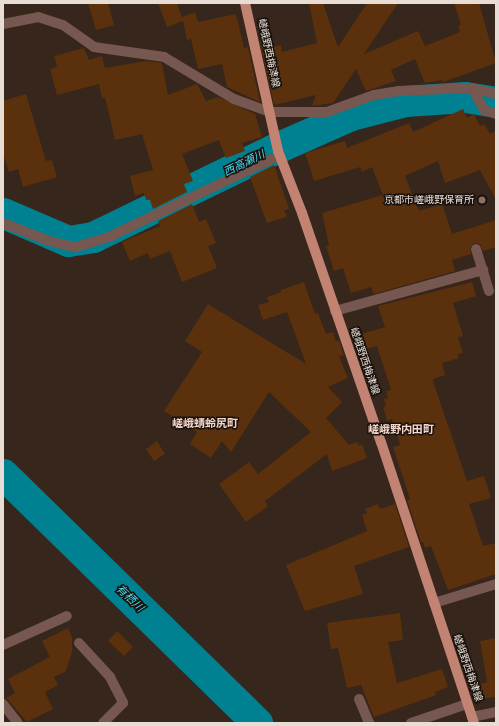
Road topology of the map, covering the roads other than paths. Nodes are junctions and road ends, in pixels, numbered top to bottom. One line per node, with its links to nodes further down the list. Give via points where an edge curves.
1 (245, 3): 5 (main road, 嵯峨野西梅津線)
2 (3, 24): 5 (street, via 38,17 63,25 94,47 164,57 234,99)
3 (472, 88): 4 (street); 5 (street, via 398,91 374,95 327,112); 6 (street, via 484,110)
4 (496, 94)
5 (269, 112): 7 (main road, 嵯峨野西梅津線)
6 (496, 114)
7 (278, 150): 8 (street, via 111,236 76,247 49,241); 12 (main road, 嵯峨野西梅津線)
8 (3, 223)
9 (476, 248): 10 (street)
10 (483, 270): 11 (street); 12 (street)
11 (489, 291)
12 (335, 311): 14 (main road, 嵯峨野西梅津線)
13 (496, 584): 14 (street)
14 (434, 603): 20 (main road, 嵯峨野西梅津線)
15 (67, 616): 17 (street)
16 (79, 643): 23 (street, via 110,677 123,703)
17 (3, 645)
18 (359, 699): 25 (street)
19 (3, 704): 24 (street)
20 (467, 704): 22 (main road, 嵯峨野西梅津線); 26 (street)
21 (496, 712): 22 (street)
22 (473, 720)
23 (108, 721)
24 (18, 723)
25 (369, 723)
26 (411, 723)

